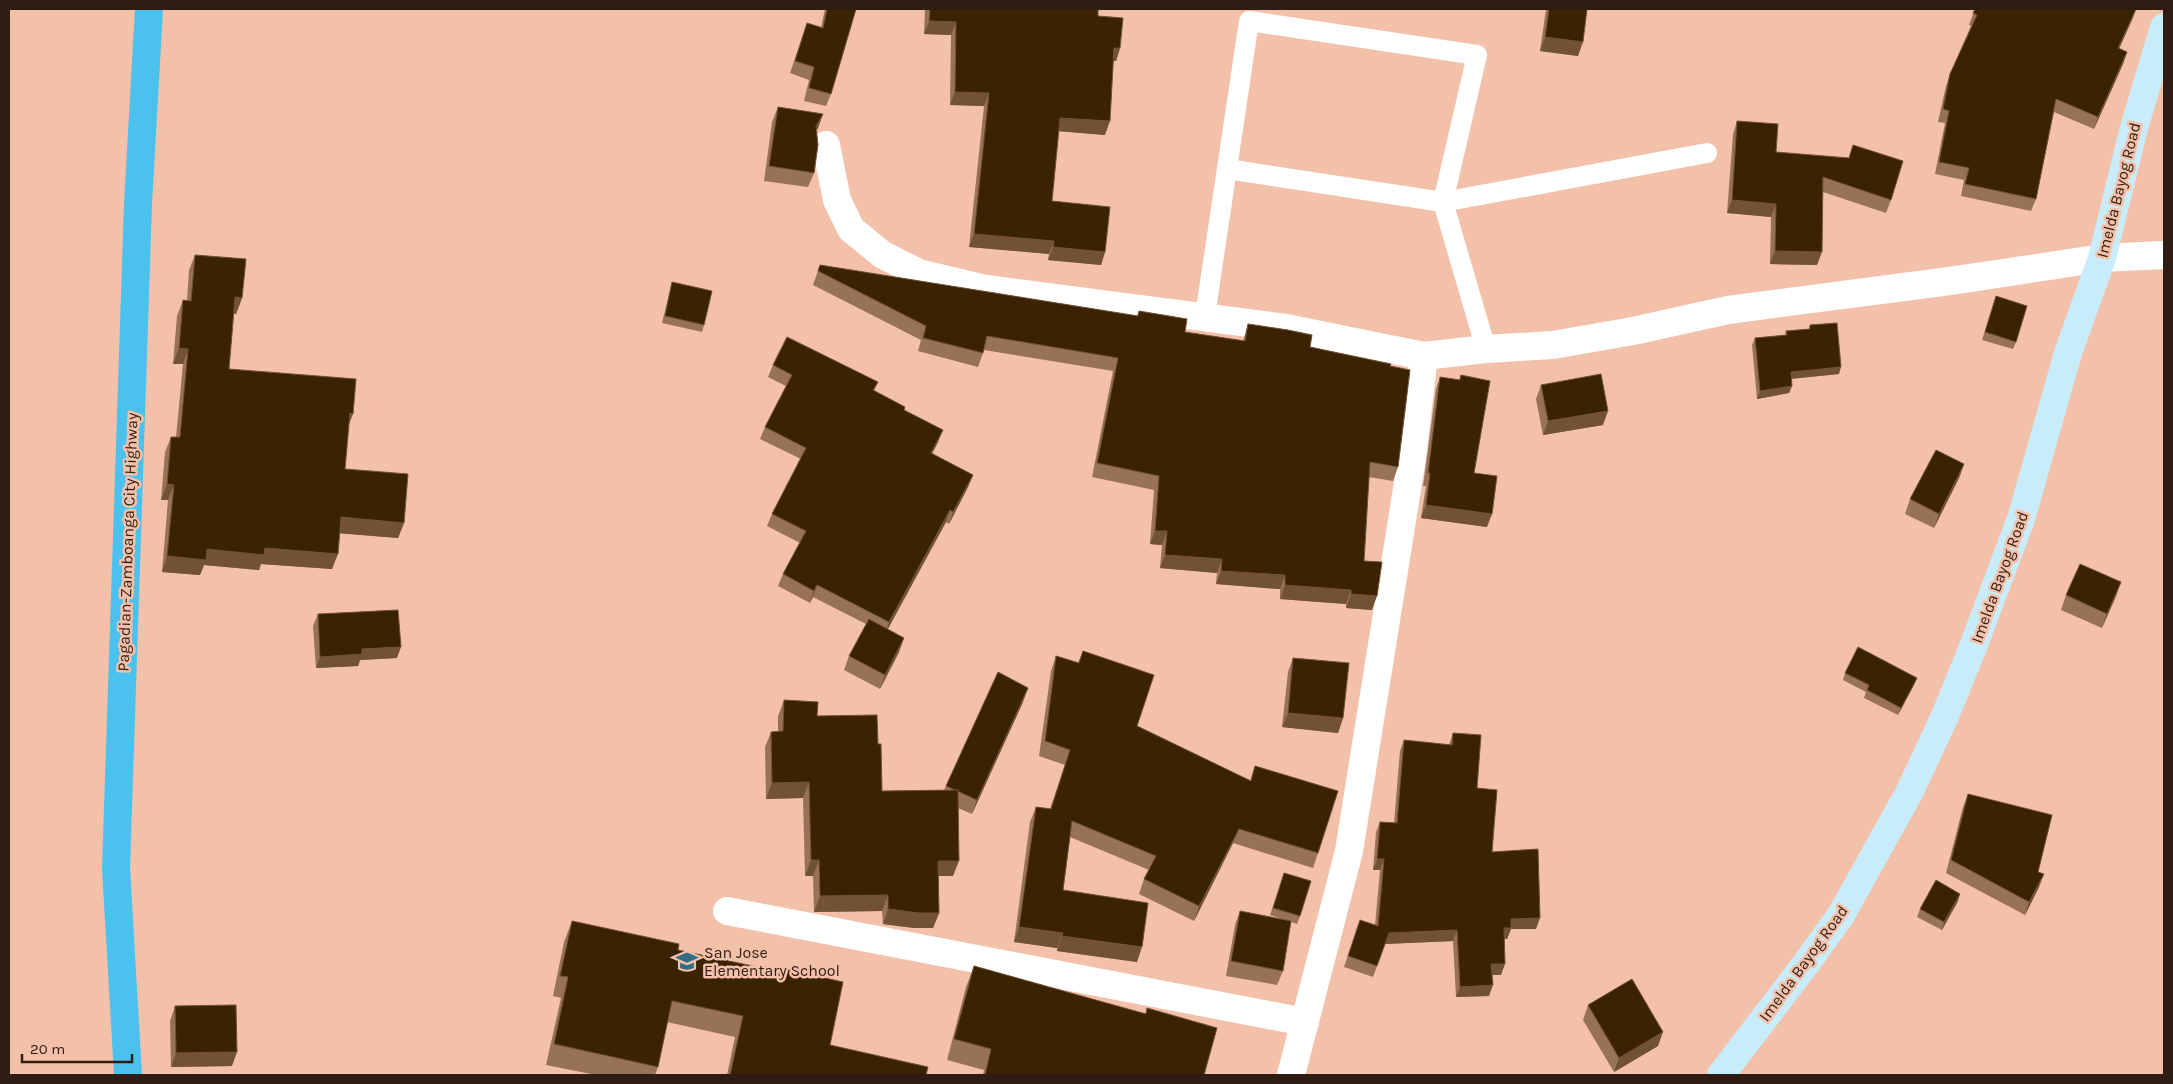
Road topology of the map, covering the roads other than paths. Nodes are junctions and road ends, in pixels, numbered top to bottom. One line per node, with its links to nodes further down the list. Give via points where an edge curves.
1 (149, 9): 14 (highway, Pagadian-Zamboanga City Highway, via 138,214 116,868)
2 (2164, 27): 8 (main road, Imelda Bayog Road, via 2134,128)
3 (826, 145): 9 (street, via 837,200 852,229 883,255 919,273 986,289)
4 (1707, 153): 6 (lane)
5 (1227, 169): 6 (lane); 6 (lane, via 1249,21 1476,55); 9 (lane)
6 (1443, 202): 10 (lane)
7 (2164, 255): 8 (street)
8 (2102, 258): 10 (street, via 1728,310 1553,345); 16 (main road, Imelda Bayog Road, via 2068,353 2021,519 2000,578 1945,716 1913,785 1841,915)
9 (1205, 316): 11 (street, via 1286,328)
10 (1486, 349): 11 (street)
11 (1424, 356): 13 (street, via 1412,458 1350,851)
12 (727, 911): 13 (street)
13 (1305, 1022): 15 (street)
14 (128, 1075)
15 (1291, 1075)
16 (1721, 1075)

